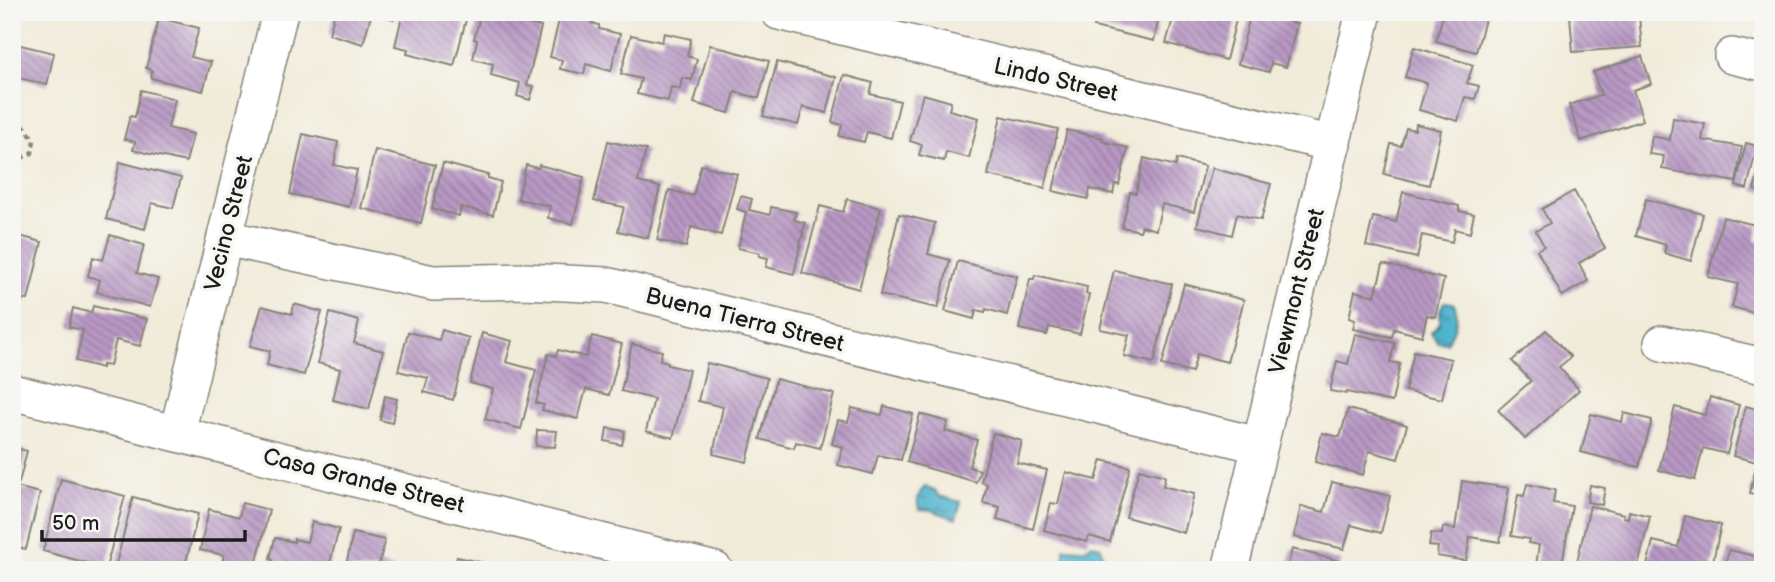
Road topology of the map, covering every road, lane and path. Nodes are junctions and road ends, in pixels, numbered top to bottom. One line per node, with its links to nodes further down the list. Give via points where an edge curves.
1 (280, 12): 7 (street, Vecino Street)
2 (779, 12): 5 (street, Lindo Street)
3 (1364, 12): 5 (street, Viewmont Street)
4 (12, 123): 6 (path, via 25,127 34,140 32,153)
5 (1333, 144): 12 (street, Viewmont Street)
6 (12, 159)
7 (225, 238): 11 (street, Vecino Street); 12 (street, Buena Tierra Street, via 433,283 606,285)
8 (1662, 343): 9 (street)
9 (1763, 366)
10 (12, 392): 11 (street, Casa Grande Street)
11 (177, 433): 13 (street, Casa Grande Street)
12 (1258, 445): 14 (street, Viewmont Street)
13 (715, 570)
14 (1230, 570)

